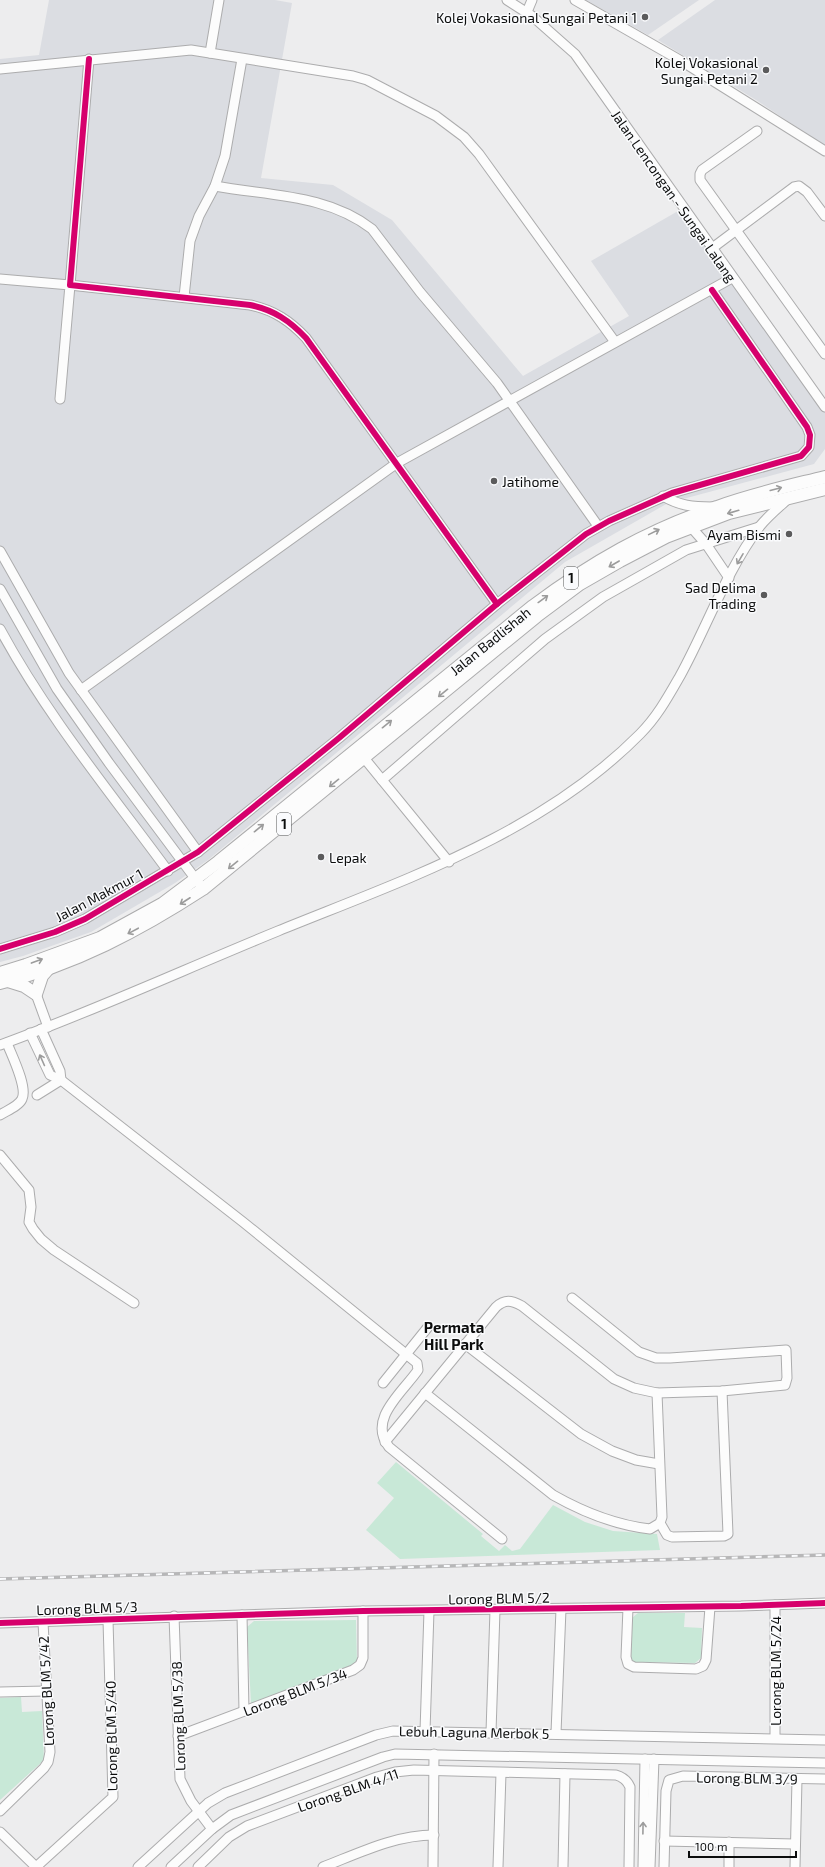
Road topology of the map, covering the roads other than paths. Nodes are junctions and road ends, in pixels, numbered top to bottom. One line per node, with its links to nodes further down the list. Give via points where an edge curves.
1 (219, 0): 6 (street)
2 (508, 0): 5 (street, Jalan Lencongan - Sungai Lalang)
3 (532, 0): 5 (street)
4 (575, 0): 11 (street, via 683,62)
5 (527, 12): 15 (street, Jalan Lencongan - Sungai Lalang, via 574,54)
6 (210, 53): 7 (street, via 191,50); 8 (street)
7 (89, 59): 9 (street); 18 (street)
8 (242, 60): 12 (street, via 225,156); 21 (street, via 367,80 448,123 479,154)
9 (0, 69)
10 (757, 131): 14 (street, via 700,174 700,180)
11 (825, 151)
12 (215, 186): 20 (street, via 199,216 190,241); 24 (street, via 312,200 363,222 381,239 404,271 480,361)
13 (825, 216): 14 (street, via 808,192 794,186)
14 (736, 231): 15 (street); 22 (street)
15 (711, 249): 16 (street, Jalan Lencongan - Sungai Lalang)
16 (732, 278): 19 (street); 25 (street, Jalan Lencongan - Sungai Lalang)
17 (0, 279): 18 (street)
18 (70, 285): 20 (street); 23 (street)
19 (712, 290): 21 (street); 29 (street, Jalan Makmur 1, via 807,427 810,435 809,447 801,456)
20 (184, 297): 26 (street, via 265,308 288,320 306,338)
21 (614, 342): 24 (street)
22 (825, 354)
23 (60, 399)
24 (508, 401): 26 (street); 32 (street)
25 (825, 407)
26 (397, 463): 39 (street); 41 (street)
27 (822, 477): 31 (main road, Jalan Badlishah / 1, one-way to 27)
28 (825, 489): 30 (main road, Jalan Badlishah / 1)
29 (663, 496): 31 (street, via 676,504 692,507); 32 (street, Jalan Makmur 1)
30 (790, 497): 33 (main road, Jalan Badlishah / 1, one-way to 33, via 729,513); 34 (street)
31 (718, 506): 42 (main road, Jalan Badlishah / 1, one-way to 31, via 533,606 576,575 654,532)
32 (598, 526): 39 (street, Jalan Makmur 1)
33 (691, 527): 35 (street); 42 (main road, Jalan Badlishah / 1, one-way to 42, via 620,561 580,584)
34 (759, 527): 35 (street); 37 (street, one-way to 37)
35 (706, 544): 37 (street); 43 (street, via 680,553 643,573 575,616)
36 (0, 551): 41 (street, via 50,642)
37 (729, 578): 46 (street, via 671,692 642,732 604,766 556,802 490,842)
38 (0, 589): 45 (street, via 57,689)
39 (497, 604): 44 (street, Jalan Makmur 1, via 345,733)
40 (0, 629): 47 (street, via 31,683)
41 (81, 690): 44 (street)
42 (360, 753): 43 (street); 48 (main road, Jalan Badlishah / 1)
43 (382, 780): 46 (street)
44 (198, 852): 45 (street, Jalan Makmur 1)
45 (184, 862): 47 (street, Jalan Makmur 1); 48 (street)
46 (449, 862): 53 (street)
47 (168, 871): 49 (street, Jalan Makmur 1, via 84,919 54,932)
48 (199, 884): 50 (main road, 1, one-way to 50, via 167,912 104,946); 51 (main road, 1, one-way to 48, via 26,965 100,938)
49 (1, 947)
50 (49, 968): 51 (main road, 1); 52 (main road, via 42,976)
51 (2, 979): 52 (main road, via 24,986)
52 (36, 994): 53 (street)
53 (44, 1028): 54 (street); 56 (street)
54 (30, 1033): 55 (street); 56 (street, one-way to 54, via 50,1075)
55 (3, 1044): 58 (street, via 20,1075 23,1095 21,1100)
56 (61, 1080): 57 (street); 64 (street)
57 (37, 1095)
58 (0, 1115)
59 (0, 1155): 61 (street, via 29,1190 29,1222 37,1234 54,1250)
60 (572, 1298): 66 (street, via 640,1352 656,1358 786,1350 785,1385)
61 (134, 1302)
62 (428, 1327): 64 (street)
63 (465, 1344): 67 (street); 68 (street, via 496,1307 508,1300 522,1306 614,1379 634,1388); 70 (street, via 581,1434 612,1451 636,1460)
64 (406, 1354): 65 (street); 69 (street, via 417,1363 418,1370 385,1414 382,1426)
65 (383, 1383)
66 (722, 1391): 68 (street); 71 (street, via 728,1534 672,1537 667,1535)
67 (425, 1393): 69 (street); 71 (street, via 527,1476 572,1506 630,1526 650,1529)
68 (658, 1393): 70 (street)
69 (385, 1442): 72 (street, via 389,1448)
70 (659, 1464): 71 (street)
71 (660, 1522)
72 (502, 1539)
73 (825, 1603): 74 (street, Lorong BLM 5/2)
74 (775, 1605): 75 (street, Lorong BLM 5/2); 93 (street, Lorong BLM 5/24)
75 (710, 1607): 76 (street, Lorong BLM 5/2); 76 (street, via 706,1660 703,1666 696,1669 634,1667 628,1664)
76 (628, 1608): 77 (street, Lorong BLM 5/2)
77 (561, 1609): 78 (street, Lorong BLM 5/2); 91 (street)
78 (495, 1610): 79 (street, Lorong BLM 5/2); 90 (street)
79 (429, 1611): 80 (street, Lorong BLM 5/2); 89 (street)
80 (364, 1612): 81 (street, Lorong BLM 5/2); 88 (street, Lorong BLM 5/34, via 363,1658 360,1665 353,1670)
81 (242, 1615): 82 (street, Lorong BLM 5/2); 88 (street)
82 (174, 1616): 83 (street, Lorong BLM 5/3); 92 (street, Lorong BLM 5/38)
83 (108, 1620): 84 (street, Lorong BLM 5/3); 111 (street, Lorong BLM 5/40, via 113,1797)
84 (43, 1622): 85 (street, Lorong BLM 5/3); 86 (street, Lorong BLM 5/42)
85 (0, 1623)
86 (46, 1690): 87 (street); 103 (street, Lorong BLM 5/42, via 50,1752 48,1762)
87 (0, 1692)
88 (244, 1711): 92 (street, Lorong BLM 5/34)
89 (425, 1731): 90 (street, Lebuh Laguna Merbok 5); 104 (street, Lebuh Laguna Merbok 5, via 393,1731 376,1735 225,1793)
90 (491, 1732): 91 (street, Lebuh Laguna Merbok 5)
91 (556, 1733): 93 (street, Lebuh Laguna Merbok 5)
92 (178, 1736): 104 (street, Lorong BLM 5/38, via 181,1783)
93 (775, 1738): 94 (street, Lebuh Laguna Merbok 5)
94 (825, 1740)
95 (434, 1754): 96 (street, Lebuh Laguna Merbok 5); 98 (street); 105 (street, Lebuh Laguna Merbok 5, via 408,1753 383,1756 242,1810)
96 (649, 1759): 97 (street, Lebuh Laguna Merbok 5); 120 (street, one-way to 96); 121 (street)
97 (825, 1763)
98 (434, 1771): 99 (street, Lorong BLM 4/11); 107 (street); 114 (street, Lorong BLM 4/11, via 389,1773 247,1826 229,1837)
99 (501, 1773): 100 (street, Lorong BLM 4/11); 117 (street)
100 (565, 1774): 118 (street); 119 (street, Lorong BLM 4/11, via 616,1775 628,1783 631,1795)
101 (797, 1779): 102 (street, Lorong BLM 3/9); 108 (street, Lorong BLM 3/9, via 683,1776 670,1780 666,1791); 110 (street)
102 (825, 1779)
103 (0, 1811)
104 (199, 1812): 105 (street, Lorong BLM 5/38); 112 (street, Lebuh Laguna Merbok 5)
105 (212, 1829): 113 (street, Lebuh Laguna Merbok 5)
106 (0, 1832): 111 (street)
107 (434, 1835): 115 (street, via 397,1839); 116 (street)
108 (664, 1841): 109 (street); 122 (street)
109 (729, 1842): 110 (street); 123 (street)
110 (795, 1844): 124 (street)
111 (36, 1867)
112 (138, 1867)
113 (171, 1867)
114 (198, 1867)
115 (323, 1867)
116 (432, 1867)
117 (498, 1867)
118 (563, 1867)
119 (629, 1867)
120 (643, 1867)
121 (650, 1867)
122 (664, 1867)
123 (729, 1867)
124 (795, 1867)

